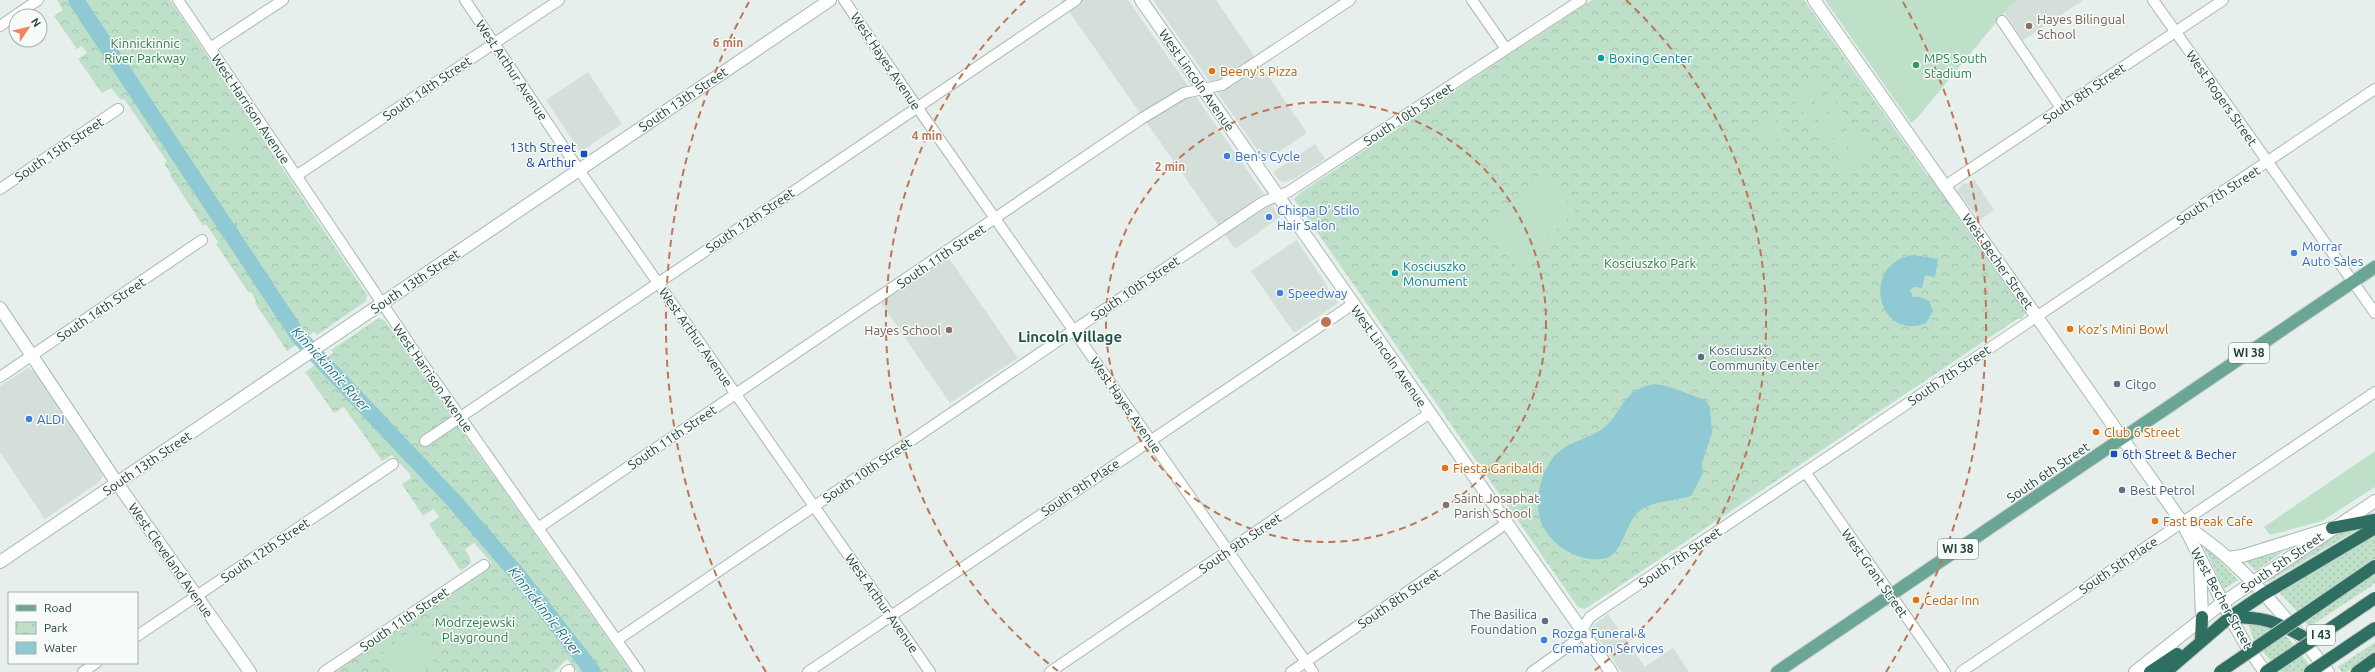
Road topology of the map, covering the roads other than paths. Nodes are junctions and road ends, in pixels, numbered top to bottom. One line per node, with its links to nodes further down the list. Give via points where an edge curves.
1 (38, 0): 17 (street)
2 (178, 0): 20 (street, West Harrison Avenue)
3 (283, 0): 20 (street)
4 (465, 0): 19 (street, West Arthur Avenue)
5 (559, 0): 19 (street, South 14th Street)
6 (830, 0): 28 (street, South 13th Street)
7 (844, 0): 24 (street, West Hayes Avenue)
8 (1076, 0): 24 (street, South 12th Street)
9 (1141, 0): 22 (street, West Lincoln Avenue)
10 (1350, 0): 22 (street, South 11th Street, via 1222,85)
11 (1472, 0): 21 (street)
12 (1581, 0): 21 (street, South 10th Street)
13 (1814, 0): 30 (street, West Becher Street)
14 (2153, 0): 18 (street, West Rogers Street)
15 (2223, 0): 18 (street, South 8th Street)
16 (2002, 21): 25 (street)
17 (0, 26)
18 (2175, 32): 25 (street, South 8th Street); 27 (street, West Rogers Street)
19 (494, 44): 28 (street, West Arthur Avenue); 29 (street, South 14th Street)
20 (210, 48): 29 (street, West Harrison Avenue)
21 (1506, 49): 32 (street, South 10th Street)
22 (1203, 89): 32 (street, West Lincoln Avenue); 33 (street, South 11th Street, via 1184,93)
23 (2375, 89): 27 (street, South 7th Street)
24 (917, 107): 33 (street, West Hayes Avenue); 37 (street, South 12th Street)
25 (2061, 108): 30 (street, South 8th Street)
26 (118, 110): 31 (street, South 15th Street)
27 (2267, 163): 36 (street, West Rogers Street); 42 (street, South 7th Street)
28 (579, 170): 37 (street, West Arthur Avenue); 38 (street, South 13th Street)
29 (296, 176): 38 (street, West Harrison Avenue)
30 (1945, 186): 42 (street, West Becher Street)
31 (0, 190)
32 (1278, 196): 39 (street, West Lincoln Avenue); 43 (street, South 10th Street, via 1251,210)
33 (995, 218): 43 (street, West Hayes Avenue); 47 (street, South 11th Street)
34 (202, 240): 44 (street, South 14th Street)
35 (2375, 267): 36 (main road, South 6th Street / WI 38)
36 (2353, 282): 41 (street, West Rogers Street); 50 (main road, South 6th Street / WI 38)
37 (658, 283): 47 (street, West Arthur Avenue); 49 (street, South 12th Street)
38 (381, 304): 49 (street, West Harrison Avenue); 55 (street, South 13th Street)
39 (1353, 304): 48 (street, West Lincoln Avenue); 51 (street, South 9th Place)
40 (0, 308): 44 (street, West Cleveland Avenue)
41 (2375, 313)
42 (2036, 316): 50 (street, West Becher Street); 54 (street, South 7th Street)
43 (1073, 330): 51 (street, West Hayes Avenue); 57 (street, South 10th Street)
44 (32, 355): 45 (street, South 14th Street); 55 (street, West Cleveland Avenue)
45 (0, 377)
46 (2375, 392): 59 (street, South 5th Place)
47 (735, 393): 57 (street, West Arthur Avenue); 61 (street, South 11th Street)
48 (1430, 413): 60 (street, West Lincoln Avenue); 64 (street, South 9th Street)
49 (460, 417): 52 (street, South 12th Street); 61 (street, West Harrison Avenue)
50 (2122, 438): 59 (street, West Becher Street); 72 (main road, South 6th Street / WI 38)
51 (1150, 440): 64 (street, West Hayes Avenue); 76 (street, South 9th Place)
52 (425, 441)
53 (393, 464): 73 (street, South 12th Street)
54 (1806, 472): 72 (street, West Grant Street); 80 (street, South 7th Street, via 1590,617)
55 (117, 483): 67 (street, South 13th Street); 73 (street, West Cleveland Avenue)
56 (2375, 501): 62 (street, South 5th Street)
57 (814, 506): 76 (street, West Arthur Avenue); 83 (street, South 10th Street)
58 (2375, 520): 62 (highway)
59 (2182, 522): 65 (street, West Becher Street); 66 (street, West Becher Street); 101 (street, South 5th Place)
60 (1507, 524): 80 (street, West Lincoln Avenue); 86 (street, South 8th Street)
61 (538, 528): 83 (street, West Harrison Avenue)
62 (2332, 528): 65 (street); 70 (street, South 5th Street)
63 (2375, 528): 71 (highway)
64 (1228, 551): 86 (street, West Hayes Avenue); 94 (street, South 9th Street)
65 (2228, 558): 70 (street, West Becher Street)
66 (2200, 561): 75 (street, West Becher Street); 77 (street)
67 (0, 562)
68 (484, 565): 90 (street, South 11th Street)
69 (2375, 566): 105 (highway, bridge)
70 (2253, 582): 71 (street, West Becher Street); 75 (street, South 5th Street)
71 (2264, 594): 78 (highway); 82 (street, West Becher Street)
72 (1890, 595): 99 (main road, South 6th Street / WI 38); 100 (street, West Grant Street)
73 (196, 596): 81 (street, South 12th Street); 89 (street, West Cleveland Avenue)
74 (2375, 598): 106 (highway, I 43, bridge)
75 (2222, 603): 77 (street, South 5th Street); 78 (street, West Becher Street)
76 (891, 616): 92 (street, South 9th Place); 93 (street, West Arthur Avenue)
77 (2202, 617): 84 (highway); 102 (street, South 5th Street)
78 (2230, 617): 82 (highway, via 2269,620 2280,623); 84 (highway); 106 (street, West Becher Street)
79 (2375, 628): 107 (highway, I 43, bridge)
80 (1581, 630): 97 (street, South 7th Street, via 1574,642); 98 (street, West Lincoln Avenue)
81 (138, 635)
82 (2302, 636): 108 (street, West Becher Street)
83 (617, 640): 91 (street, West Harrison Avenue)
84 (2199, 642): 103 (highway); 104 (highway)
85 (2375, 660): 109 (highway)
86 (1306, 662): 95 (street, South 8th Street); 96 (street, West Hayes Avenue)
87 (95, 664): 88 (street)
88 (83, 672)
89 (250, 672)
90 (324, 672)
91 (639, 672)
92 (808, 672)
93 (930, 672)
94 (1050, 672)
95 (1291, 672)
96 (1313, 672)
97 (1532, 672)
98 (1611, 672)
99 (1777, 672)
100 (1945, 672)
101 (1961, 672)
102 (2135, 672)
103 (2150, 672)
104 (2166, 672)
105 (2220, 672)
106 (2266, 672)
107 (2310, 672)
108 (2328, 672)
109 (2357, 672)

